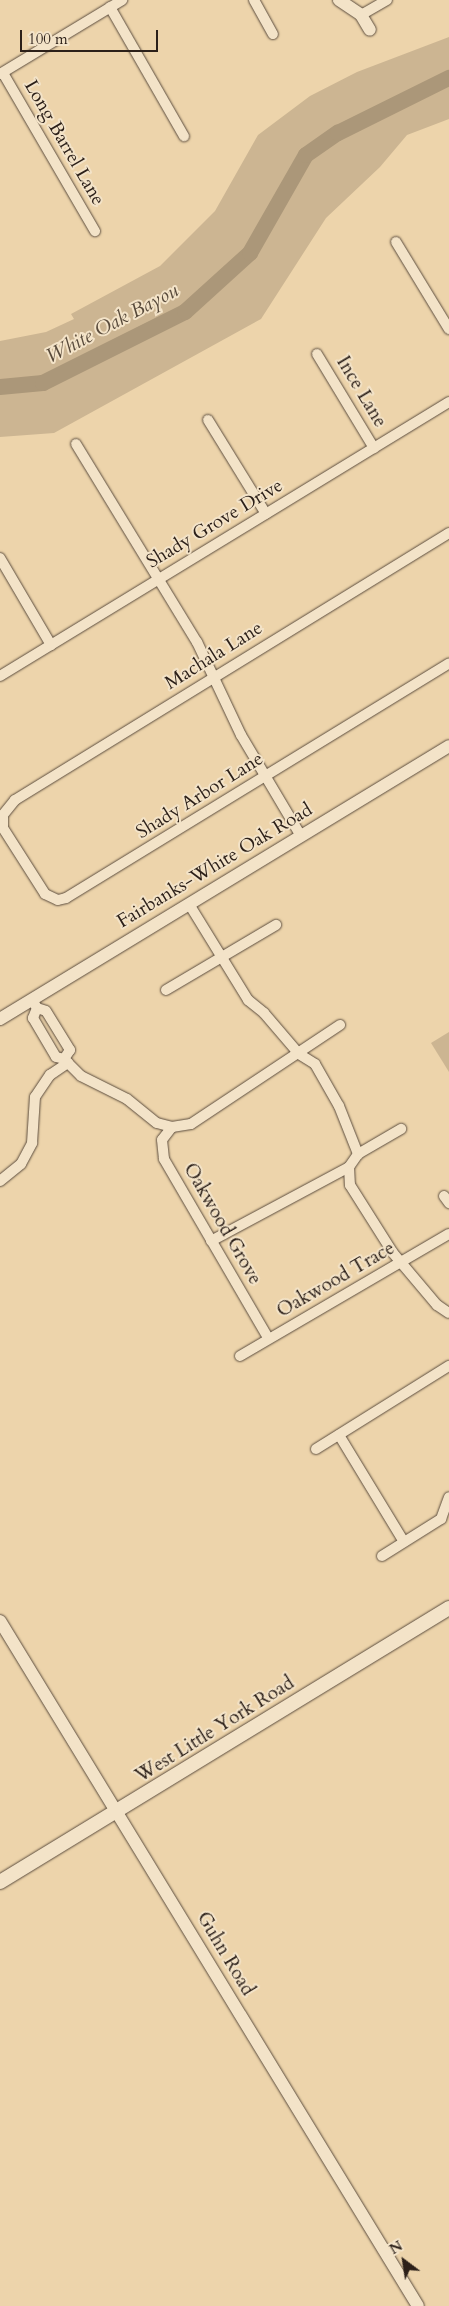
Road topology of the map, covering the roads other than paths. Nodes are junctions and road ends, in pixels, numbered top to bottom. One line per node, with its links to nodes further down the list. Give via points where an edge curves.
1 (122, 0): 6 (street)
2 (254, 0): 9 (street)
3 (339, 0): 7 (street)
4 (359, 0): 7 (street)
5 (387, 0): 7 (street)
6 (110, 7): 10 (street); 11 (street)
7 (361, 15): 8 (street)
8 (370, 30)
9 (273, 34)
10 (1, 74): 12 (street, Long Barrel Lane)
11 (184, 136)
12 (95, 231)
13 (396, 242): 14 (street)
14 (449, 329)
15 (317, 354): 19 (street, Ince Lane)
16 (449, 402): 19 (street, Shady Grove Drive)
17 (208, 420): 20 (street)
18 (76, 444): 23 (street)
19 (374, 448): 20 (street, Shady Grove Drive)
20 (266, 514): 23 (street, Shady Grove Drive)
21 (449, 533): 27 (street, Machala Lane)
22 (0, 558): 24 (street)
23 (158, 579): 24 (street, Shady Grove Drive); 27 (street, via 197,642)
24 (51, 645): 26 (street, Shady Grove Drive)
25 (449, 663): 29 (street, Shady Arbor Lane)
26 (0, 676)
27 (214, 677): 29 (street); 30 (street, Machala Lane, via 15,800)
28 (449, 746): 31 (street, Fairbanks-White Oak Road)
29 (264, 778): 30 (street, Shady Arbor Lane, via 74,895 58,900 42,889 3,828); 31 (street)
30 (3, 815)
31 (300, 836): 32 (street, Fairbanks-White Oak Road)
32 (189, 904): 34 (street); 36 (street, Fairbanks-White Oak Road)
33 (276, 925): 34 (street)
34 (222, 957): 35 (street); 39 (street, via 248,1000 264,1013)
35 (166, 990)
36 (34, 1004): 37 (street, Fairbanks-White Oak Road); 40 (street, via 33,1018 56,1057); 40 (street, via 46,1011 70,1050)
37 (0, 1019)
38 (340, 1025): 39 (street)
39 (299, 1054): 41 (street, via 191,1124); 43 (street, via 315,1064 332,1091)
40 (66, 1061): 41 (street, via 81,1076 127,1099 157,1123); 45 (street, via 50,1075 35,1097 32,1143 21,1164)
41 (172, 1128): 47 (street, Oakwood Grove, via 162,1140 164,1159)
42 (401, 1128): 43 (street)
43 (358, 1154): 44 (street)
44 (350, 1167): 47 (street); 48 (street, via 350,1185)
45 (0, 1181)
46 (449, 1234): 48 (street, Oakwood Trace)
47 (211, 1241): 50 (street, Oakwood Grove)
48 (401, 1263): 49 (street, via 437,1305); 50 (street, Oakwood Trace)
49 (449, 1313)
50 (268, 1338): 51 (street, Oakwood Trace)
51 (240, 1356)
52 (449, 1366): 53 (street)
53 (338, 1435): 54 (street); 56 (street)
54 (316, 1449)
55 (449, 1497): 56 (street, via 441,1519)
56 (404, 1542): 57 (street)
57 (382, 1556)
58 (449, 1608): 60 (main road, West Little York Road)
59 (0, 1622): 60 (street, Guhn Road)
60 (117, 1812): 61 (main road, West Little York Road); 62 (street, Guhn Road)
61 (0, 1882)
62 (418, 2306)

